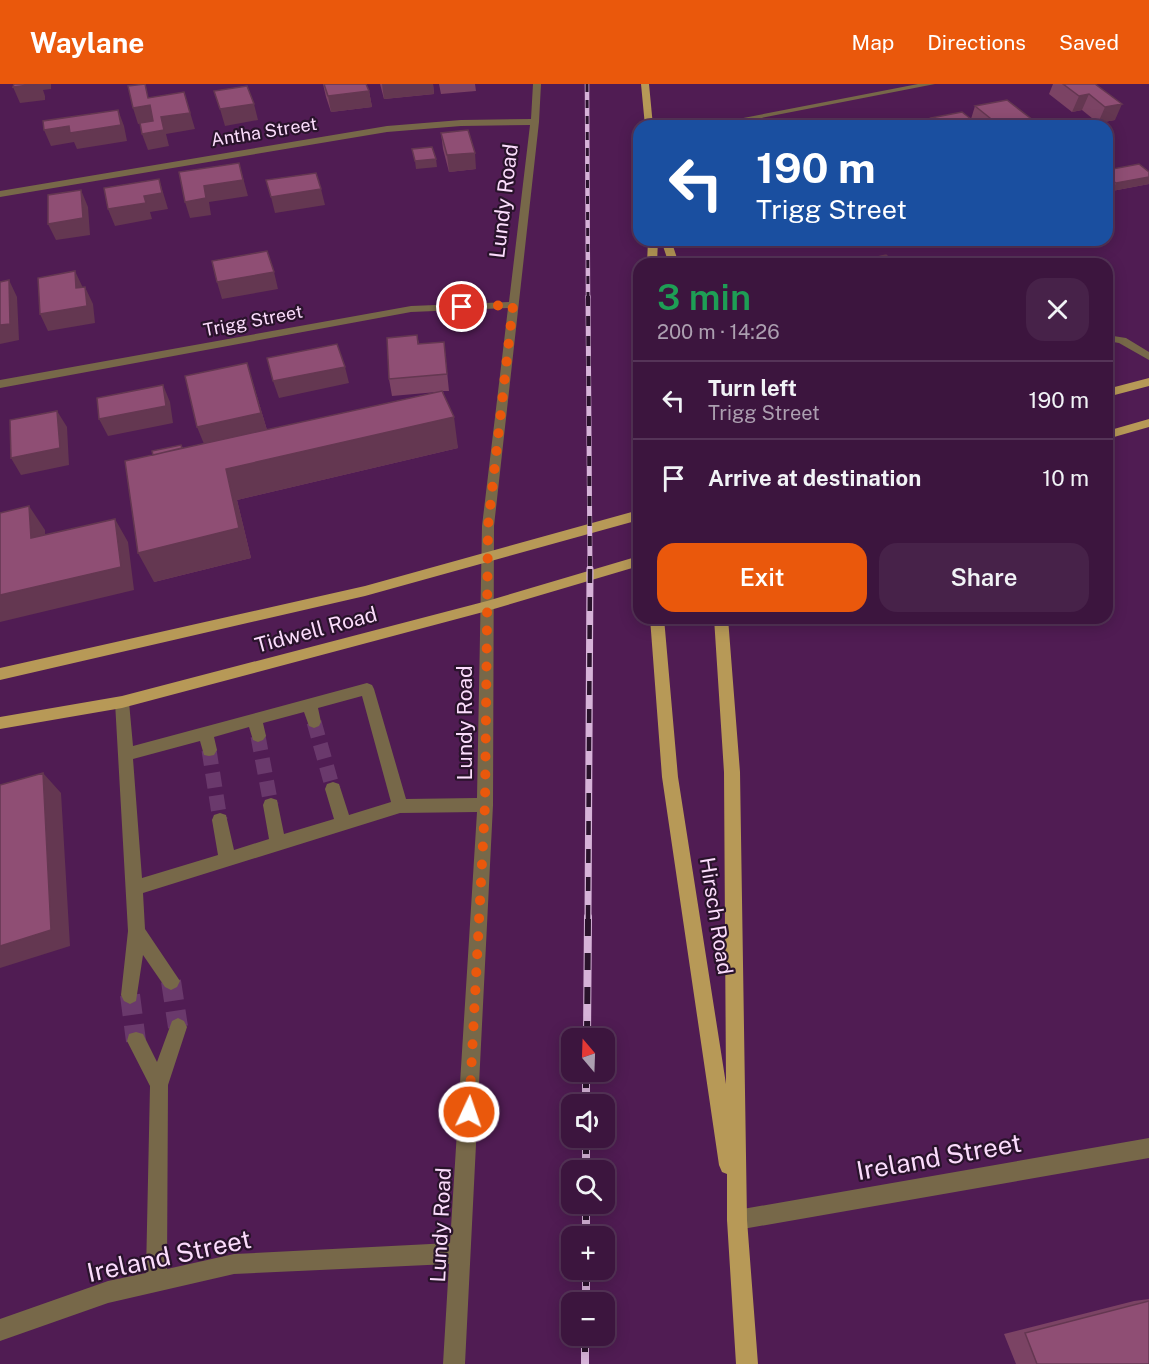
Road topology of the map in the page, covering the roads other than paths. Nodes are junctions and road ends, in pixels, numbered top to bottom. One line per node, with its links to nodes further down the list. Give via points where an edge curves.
1 (537, 84): 6 (street, Lundy Road)
2 (645, 84): 4 (main road)
3 (931, 84): 5 (street)
4 (648, 120)
5 (738, 120)
6 (535, 122): 7 (street, Antha Street, via 387,129); 8 (street, Lundy Road)
7 (0, 194)
8 (513, 305): 12 (street, Trigg Street, via 411,309); 17 (street, Lundy Road)
9 (1113, 339): 10 (street)
10 (1149, 357)
11 (1149, 382): 13 (main road)
12 (0, 384)
13 (1113, 391)
14 (1149, 423): 15 (main road)
15 (1113, 433)
16 (633, 517): 17 (main road, Tidwell Road)
17 (487, 559): 19 (street, Lundy Road); 22 (main road, Tidwell Road, via 202,631)
18 (633, 563): 19 (main road, Tidwell Road)
19 (487, 606): 23 (main road, Tidwell Road); 34 (street, Lundy Road)
20 (657, 624): 48 (main road, Hirsch Road, via 670,777)
21 (722, 624): 48 (main road, Hirsch Road, via 732,772)
22 (0, 674)
23 (122, 702): 27 (main road, Tidwell Road); 31 (street)
24 (309, 704): 25 (street); 26 (street); 35 (street, via 367,689)
25 (255, 719): 28 (street); 29 (street)
26 (314, 722)
27 (0, 723)
28 (206, 733): 30 (street); 31 (street)
29 (258, 736)
30 (209, 750)
31 (127, 754): 40 (street)
32 (333, 789): 37 (street)
33 (271, 805): 38 (street)
34 (485, 805): 35 (street); 49 (street, Lundy Road)
35 (400, 806): 37 (street)
36 (220, 820): 39 (street)
37 (343, 824): 38 (street)
38 (278, 844): 39 (street)
39 (227, 859): 40 (street)
40 (134, 888): 41 (street)
41 (137, 931): 42 (street); 43 (street)
42 (171, 981)
43 (130, 995)
44 (178, 1027): 46 (street)
45 (136, 1041): 46 (street)
46 (159, 1085): 50 (street)
47 (1149, 1148): 48 (street, Ireland Street)
48 (737, 1220): 53 (main road, Hirsch Road)
49 (461, 1253): 50 (street, Ireland Street, via 234,1264); 52 (street, Lundy Road)
50 (156, 1282): 51 (street, Ireland Street, via 108,1292)
51 (0, 1330)
52 (454, 1364)
53 (747, 1364)

